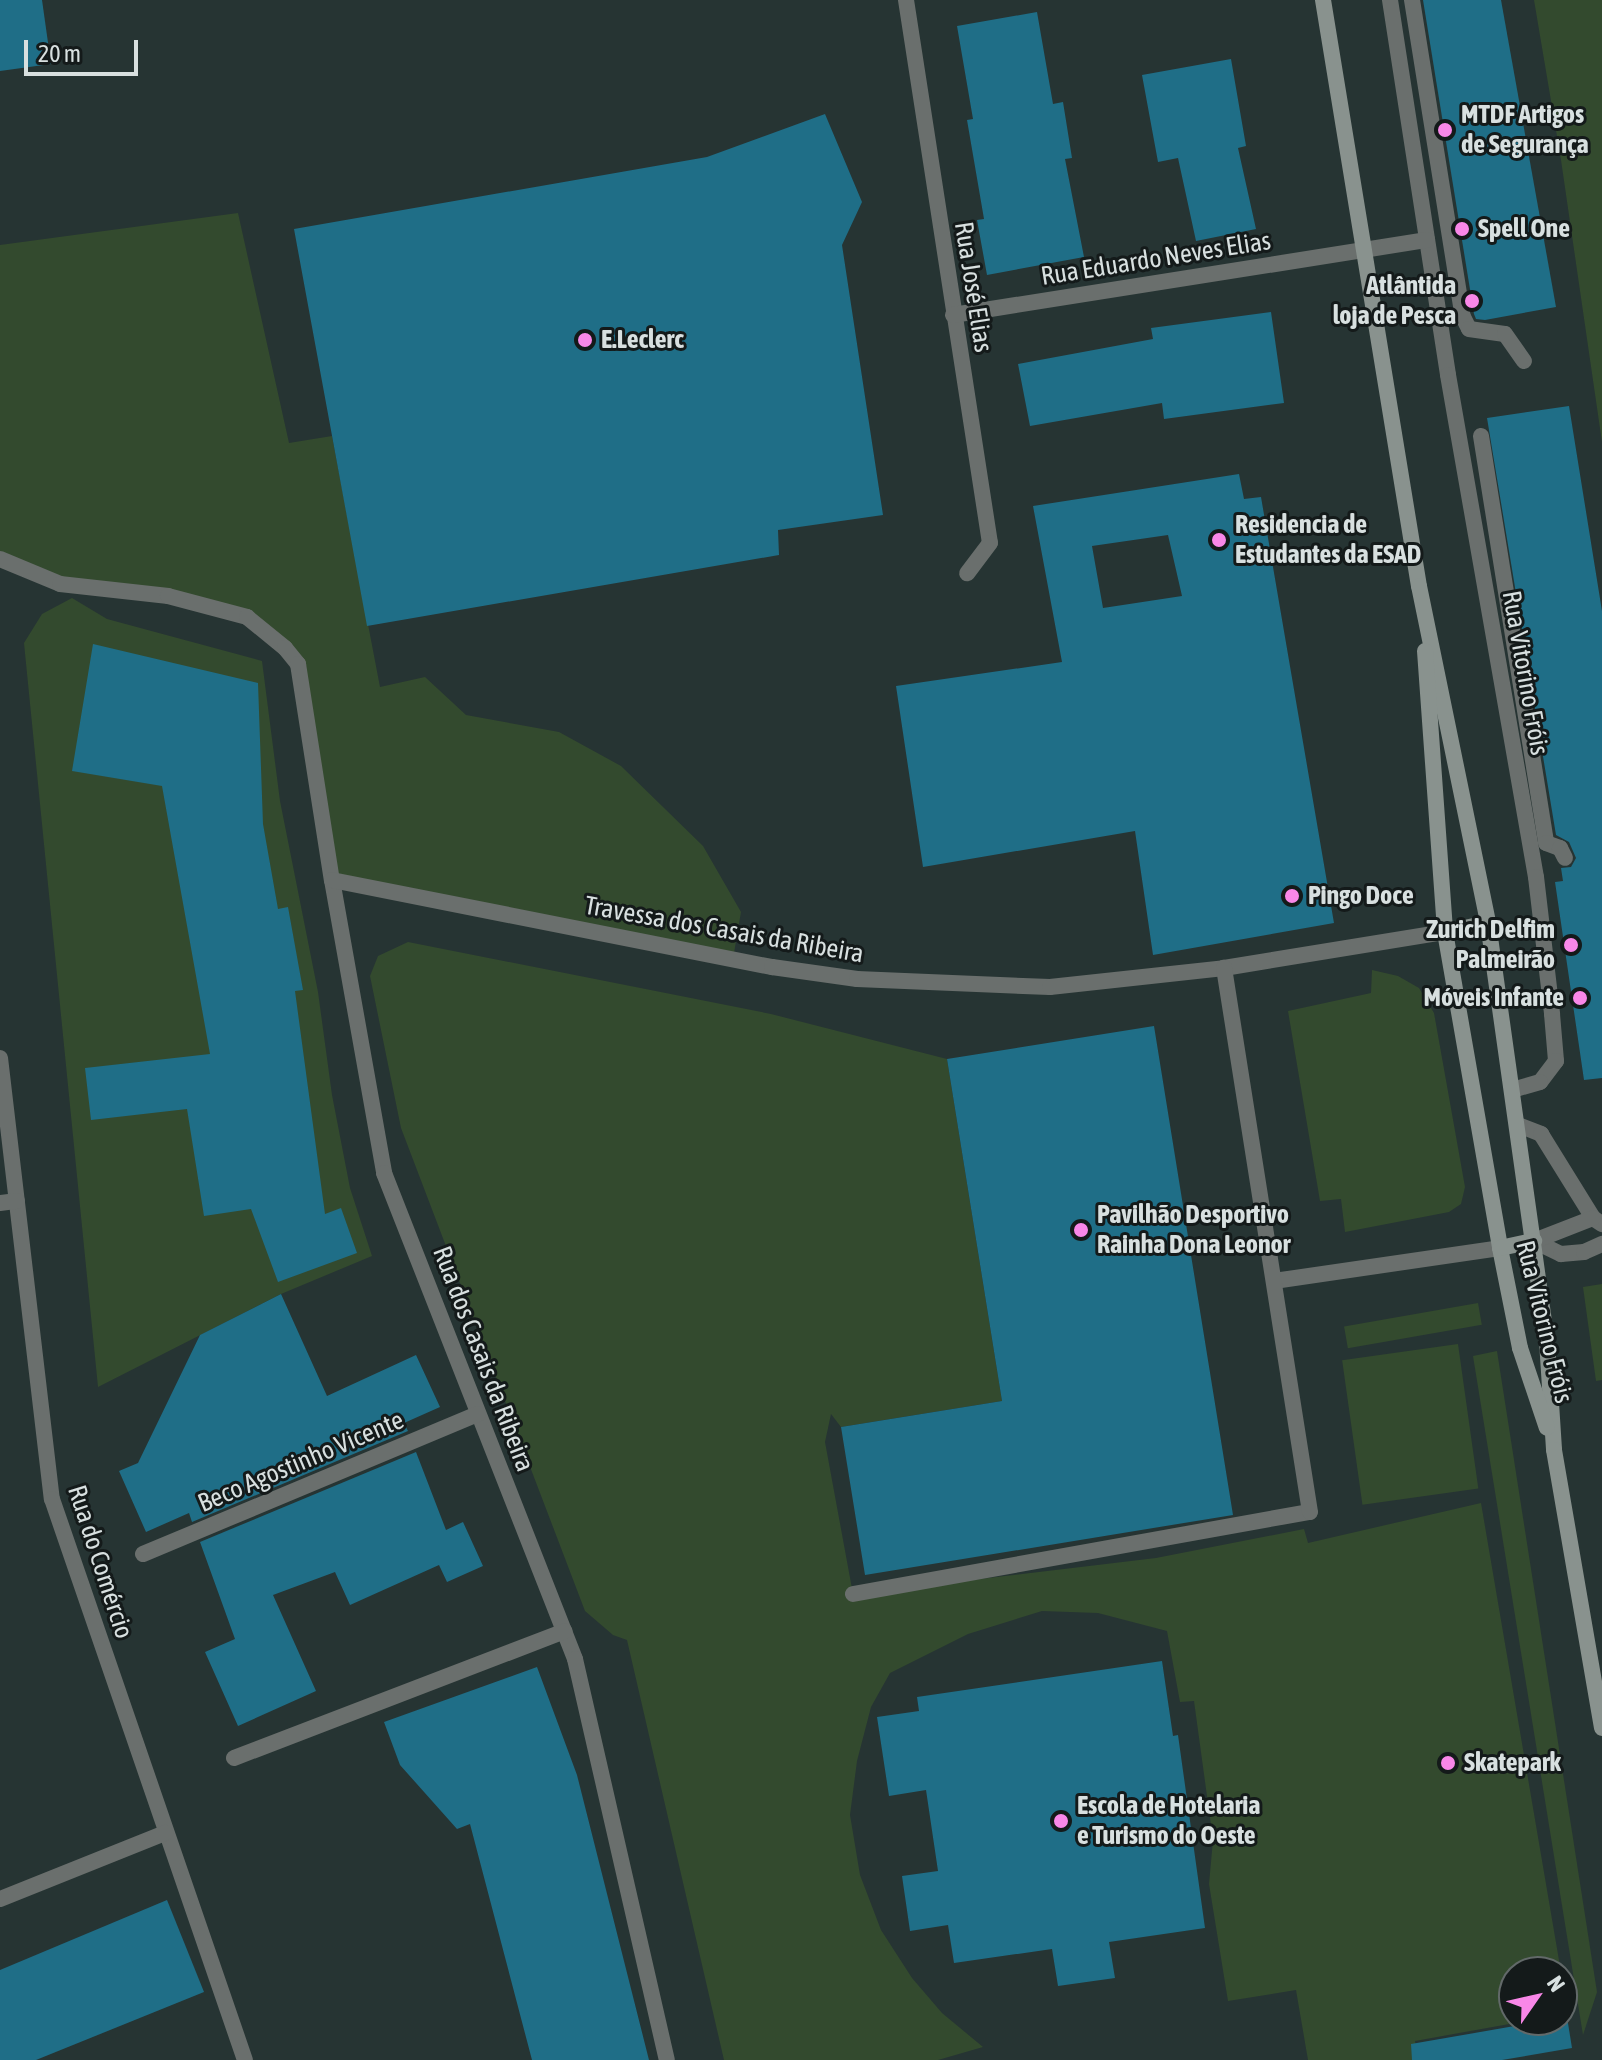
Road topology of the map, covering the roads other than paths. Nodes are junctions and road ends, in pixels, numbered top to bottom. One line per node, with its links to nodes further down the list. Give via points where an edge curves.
1 (906, 0): 7 (street, Rua José Elias)
2 (1323, 0): 6 (main road, Rua Vitorino Fróis)
3 (1390, 0): 5 (street, Rua Vitorino Fróis)
4 (1412, 0): 8 (street, via 1463,317 1469,329 1505,334)
5 (1427, 240): 6 (street); 19 (street, Rua Vitorino Fróis, via 1536,877 1552,1014 1556,1061 1540,1082)
6 (1366, 250): 7 (street, Rua Eduardo Neves Elias); 12 (main road, Rua Vitorino Fróis)
7 (953, 315): 11 (street, Rua José Elias, via 990,543)
8 (1524, 361)
9 (1481, 436): 13 (street, via 1546,843 1560,848)
10 (0, 559): 14 (street, Rua dos Casais da Ribeira, via 60,584 168,596 247,617 285,648 298,664)
11 (967, 573)
12 (1419, 586): 15 (main road, Rua Vitorino Fróis); 16 (main road, Rua Vitorino Fróis)
13 (1565, 858)
14 (332, 880): 17 (street, Travessa dos Casais da Ribeira, via 857,979 1050,987); 27 (street, Rua dos Casais da Ribeira, via 384,1173)
15 (1488, 923): 16 (main road); 19 (main road, Rua Vitorino Fróis)
16 (1445, 932): 17 (street, Travessa dos Casais da Ribeira); 25 (main road, Rua Vitorino Fróis)
17 (1224, 968): 26 (street)
18 (0, 1058): 21 (street, Rua do Comércio)
19 (1512, 1090): 20 (main road, Rua Vitorino Fróis)
20 (1518, 1125): 22 (street, via 1541,1134); 23 (main road, Rua Vitorino Fróis)
21 (8, 1202): 34 (street, Rua do Comércio, via 52,1499)
22 (1598, 1221): 23 (street)
23 (1534, 1241): 24 (street, via 1561,1254); 25 (main road); 28 (main road, Rua Vitorino Fróis)
24 (1602, 1244)
25 (1500, 1248): 26 (street); 28 (main road, Rua Vitorino Fróis, via 1520,1348)
26 (1274, 1281): 30 (street, via 1310,1512)
27 (478, 1414): 29 (street, Beco Agostinho Vicente); 31 (street, Rua dos Casais da Ribeira)
28 (1554, 1450): 32 (main road, Rua Vitorino Fróis)
29 (143, 1554)
30 (853, 1594)
31 (564, 1631): 33 (street); 37 (street, Rua dos Casais da Ribeira, via 575,1659)
32 (1602, 1728)
33 (234, 1758)
34 (165, 1833): 35 (street); 36 (street, Rua do Comércio)
35 (0, 1899)
36 (245, 2060)
37 (667, 2060)

